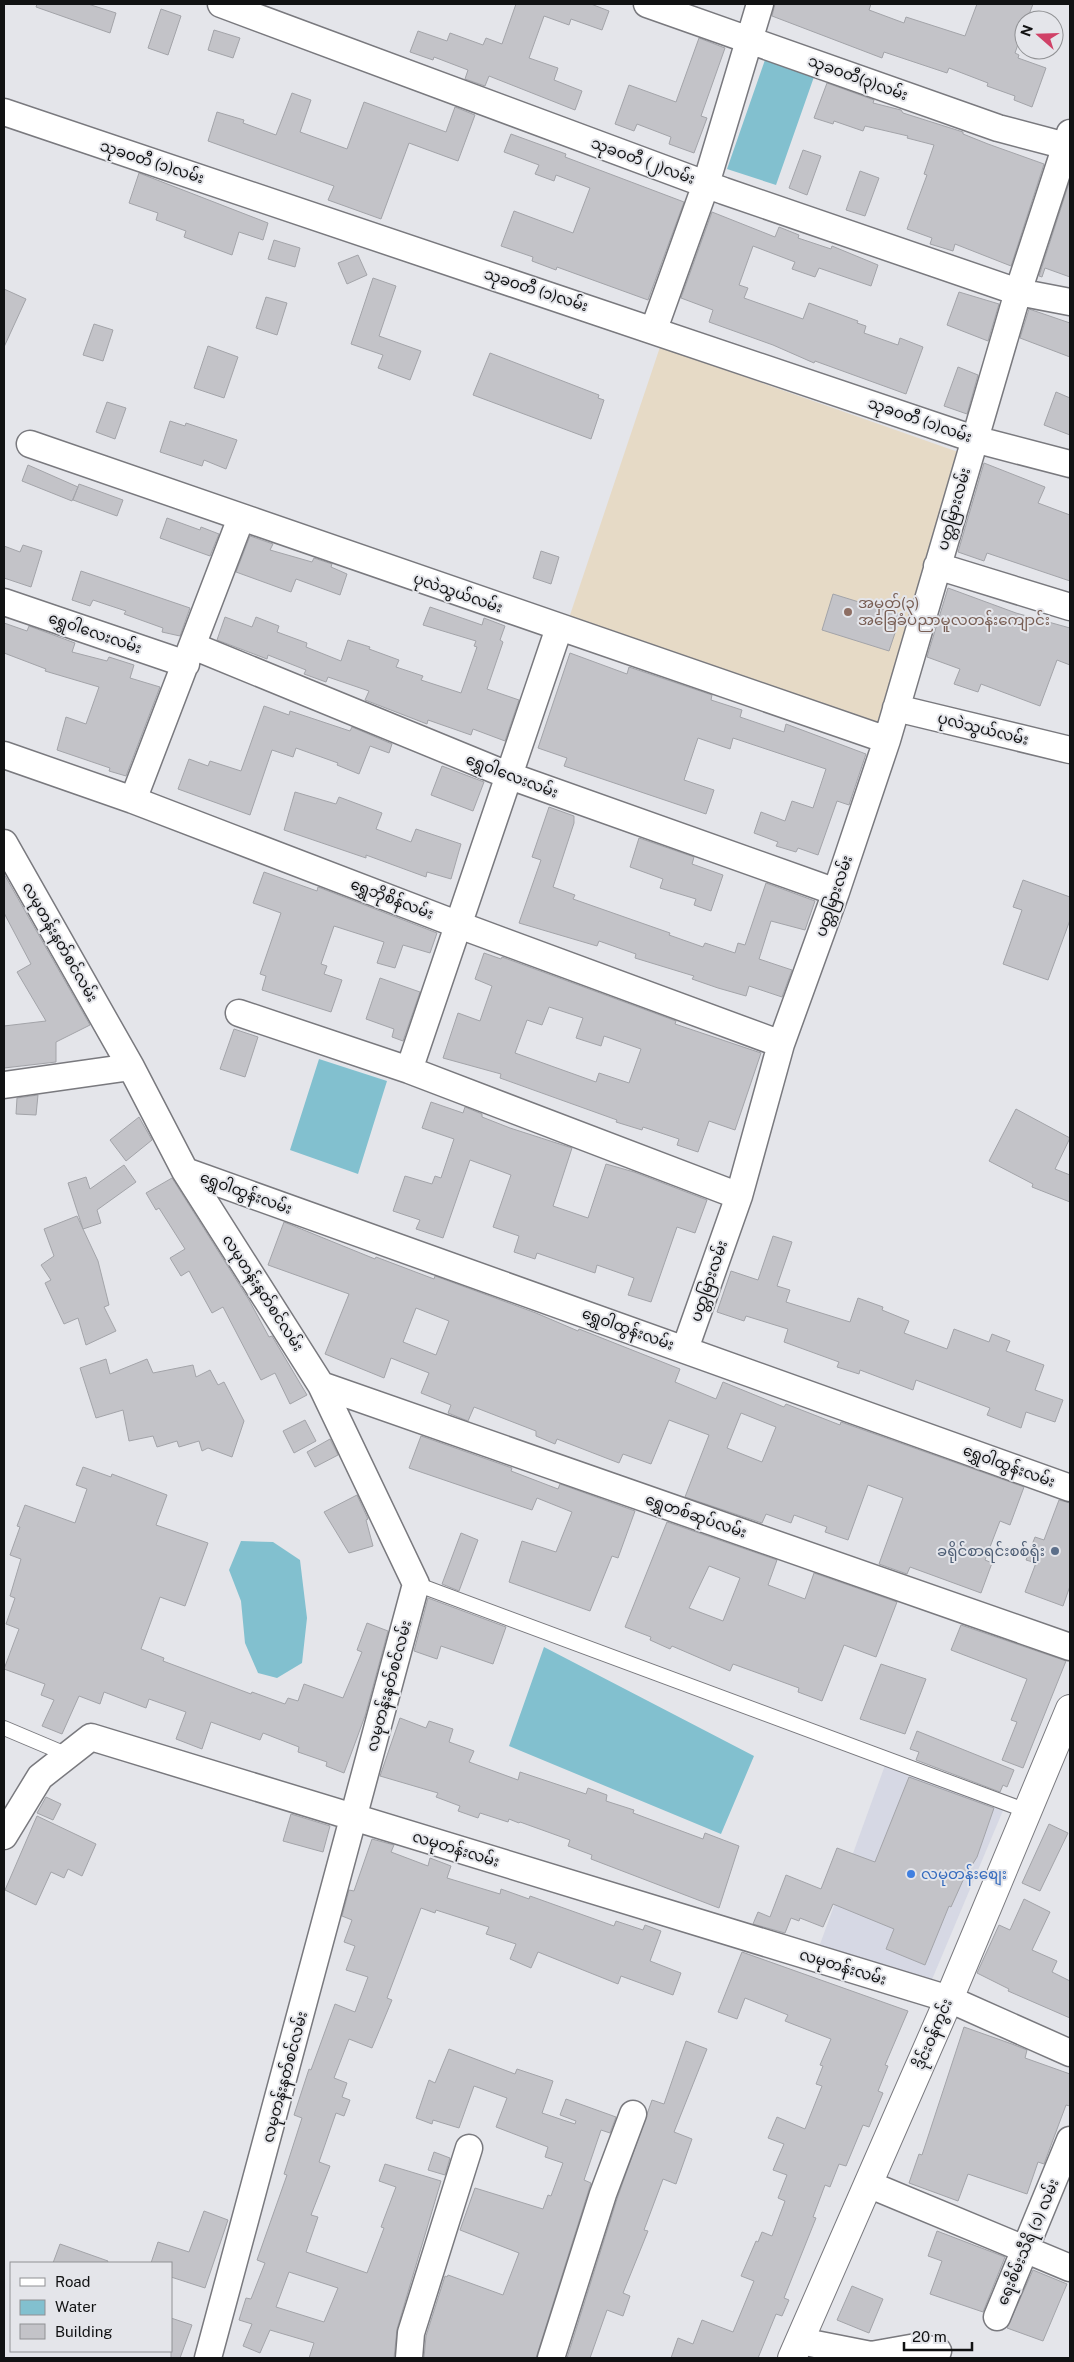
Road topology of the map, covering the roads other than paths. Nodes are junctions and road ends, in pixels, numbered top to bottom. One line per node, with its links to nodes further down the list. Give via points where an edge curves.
1 (221, 4): 7 (street, သုခဝတီ (၂)လမ်း)
2 (647, 4): 4 (street, သုခဝတီ(၃)လမ်း)
3 (760, 4): 4 (street)
4 (750, 40): 6 (street, သုခဝတီ(၃)လမ်း, via 998,128); 7 (street)
5 (4, 112): 10 (street, သုခဝတီ (၁)လမ်း)
6 (1068, 142): 8 (street, ပတ္တမြားလမ်း)
7 (706, 184): 8 (street, သုခဝတီ (၂)လမ်း); 10 (street)
8 (1018, 292): 9 (street, သုခဝတီ (၂)လမ်း); 11 (street, ပတ္တမြားလမ်း)
9 (1070, 302)
10 (654, 330): 11 (street, သုခဝတီ (၁)လမ်း)
11 (974, 439): 13 (street, သုခဝတီ (၁)လမ်း); 15 (street, ပတ္တမြားလမ်း)
12 (30, 444): 14 (street, ပုလဲသွယ်လမ်း)
13 (1070, 464)
14 (241, 518): 18 (street, ပုလဲသွယ်လမ်း); 19 (street)
15 (937, 566): 17 (street); 20 (street, ပတ္တမြားလမ်း)
16 (4, 602): 19 (street, ရွှေဝါလေးလမ်း)
17 (1070, 607)
18 (559, 628): 21 (street, ပုလဲသွယ်လမ်း); 24 (street)
19 (189, 655): 24 (street, ရွှေဝါလေးလမ်း); 25 (street)
20 (896, 708): 21 (street, ပတ္တမြားလမ်း); 22 (street, ပုလဲသွယ်လမ်း)
21 (887, 740): 27 (street, ပတ္တမြားလမ်း)
22 (1070, 750)
23 (4, 755): 25 (street, ရွှေဘိုစိန်လမ်း)
24 (510, 776): 27 (street, ရွှေဝါလေးလမ်း); 28 (street)
25 (133, 800): 28 (street, ရွှေဘိုစိန်လမ်း)
26 (4, 843): 31 (street, လမုတန်းနတ်စင်လမ်း)
27 (836, 892): 30 (street, ပတ္တမြားလမ်း)
28 (459, 925): 30 (street, ရွှေဘိုစိန်လမ်း); 32 (street)
29 (239, 1013): 32 (street)
30 (781, 1044): 35 (street, ပတ္တမြားလမ်း)
31 (131, 1067): 33 (street); 34 (street, လမုတန်းနတ်စင်လမ်း)
32 (409, 1070): 35 (street)
33 (4, 1085)
34 (185, 1171): 36 (street, ရွှေဝါထွန်းလမ်း); 37 (street, လမုတန်းနတ်စင်လမ်း)
35 (739, 1196): 36 (street, ပတ္တမြားလမ်း)
36 (685, 1349): 38 (street, ရွှေဝါထွန်းလမ်း)
37 (322, 1385): 39 (street, လမုတန်းနတ်စင်လမ်း); 40 (street, ရွှေတစ်ဆုပ်လမ်း)
38 (1070, 1488)
39 (416, 1584): 44 (lane); 45 (street, လမုတန်းနတ်စင်လမ်း)
40 (1070, 1648)
41 (1070, 1709): 44 (street, ဒိုင်းဝန်ကွင်း)
42 (4, 1728): 43 (lane)
43 (68, 1755): 45 (street, လမုတန်းလမ်း, via 91,1737); 46 (street, လမုတန်းလမ်း, via 40,1777)
44 (1027, 1811): 47 (street, ဒိုင်းဝန်ကွင်း)
45 (355, 1818): 47 (street, လမုတန်းလမ်း); 58 (street, လမုတန်းနတ်စင်လမ်း)
46 (4, 1836)
47 (948, 1999): 48 (street, လမုတန်းလမ်း); 52 (street, ဒိုင်းဝန်ကွင်း)
48 (1070, 2052)
49 (633, 2114): 60 (street, via 603,2194)
50 (1070, 2140): 53 (street, ရေးစိမ်းသီရိ (၁) လမ်း)
51 (469, 2148): 59 (street, via 411,2333)
52 (868, 2184): 53 (street); 56 (street, ဒိုင်းဝန်ကွင်း)
53 (1025, 2248): 54 (street); 55 (street, ရေးစိမ်းသီရိ (၁) လမ်း)
54 (1070, 2268)
55 (996, 2316)
56 (796, 2350): 57 (street, via 871,2355 916,2347)
57 (938, 2351)
58 (213, 2357)
59 (409, 2358)
60 (551, 2358)

